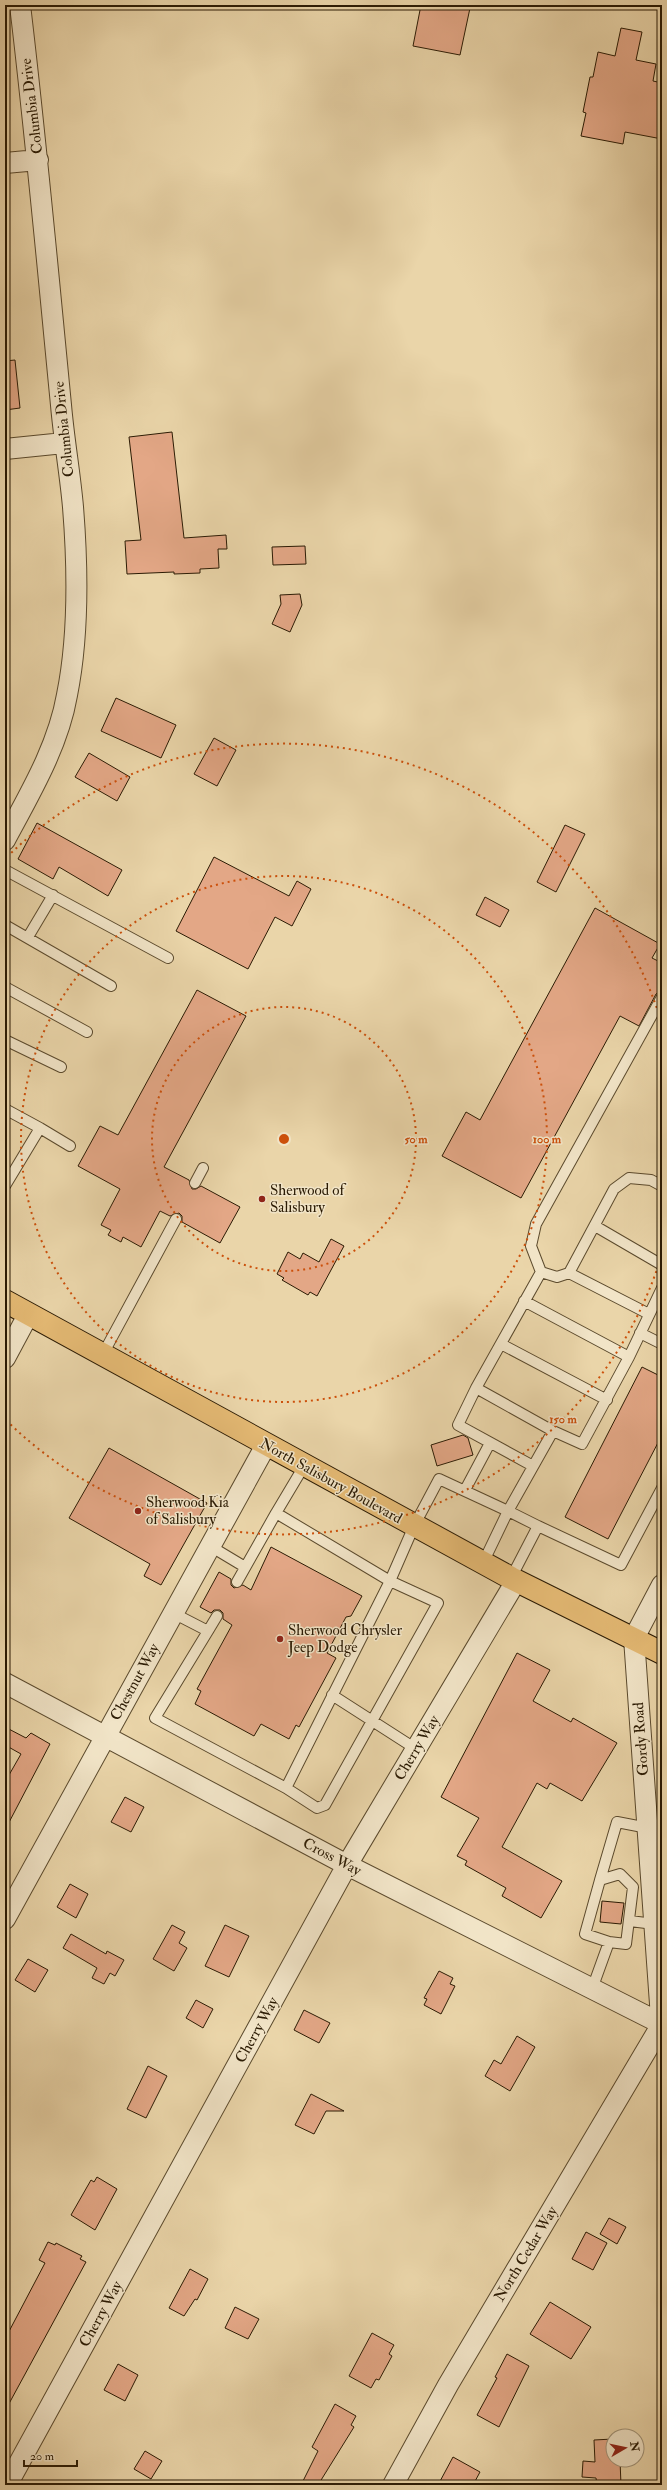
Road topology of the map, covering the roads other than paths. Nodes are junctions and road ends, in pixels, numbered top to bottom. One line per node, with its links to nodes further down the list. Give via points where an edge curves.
1 (20, 5): 2 (street, Columbia Drive)
2 (38, 160): 3 (street); 4 (street, Columbia Drive)
3 (5, 163)
4 (64, 443): 5 (street); 6 (street, Columbia Drive, via 73,507 76,556 74,651 67,697 54,741)
5 (5, 449)
6 (5, 840)
7 (5, 870): 8 (lane)
8 (53, 895): 10 (lane); 11 (lane)
9 (5, 925): 10 (lane)
10 (28, 937): 12 (lane)
11 (168, 958)
12 (111, 986)
13 (5, 987): 15 (lane)
14 (662, 997): 28 (lane, via 536,1224 531,1246)
15 (87, 1032)
16 (5, 1040): 17 (lane)
17 (61, 1067)
18 (5, 1110): 19 (lane)
19 (40, 1128): 20 (lane); 23 (lane)
20 (70, 1146)
21 (203, 1168): 22 (lane)
22 (195, 1183)
23 (5, 1186)
24 (662, 1186): 26 (lane, via 651,1180 630,1178 614,1189)
25 (176, 1219): 38 (lane)
26 (595, 1226): 27 (lane); 29 (lane)
27 (662, 1264)
28 (541, 1272): 29 (lane, via 557,1277); 32 (lane)
29 (569, 1273): 33 (lane)
30 (662, 1289): 33 (lane)
31 (5, 1301): 34 (main road, North Salisbury Boulevard)
32 (524, 1301): 36 (lane); 39 (lane)
33 (649, 1314): 35 (lane)
34 (28, 1315): 38 (main road, North Salisbury Boulevard); 40 (street)
35 (640, 1333): 37 (lane); 39 (lane)
36 (501, 1344): 41 (lane); 42 (lane)
37 (662, 1344)
38 (103, 1354): 45 (main road, North Salisbury Boulevard)
39 (629, 1357): 42 (lane)
40 (5, 1358)
41 (476, 1388): 43 (lane); 44 (lane, via 458,1425)
42 (607, 1400): 43 (lane, via 582,1444)
43 (553, 1431): 47 (lane)
44 (490, 1443): 47 (lane); 49 (lane)
45 (266, 1445): 46 (main road, North Salisbury Boulevard); 54 (street, Chestnut Way)
46 (304, 1466): 51 (lane); 52 (main road, North Salisbury Boulevard)
47 (533, 1466): 50 (lane)
48 (662, 1488): 53 (lane, via 621,1565)
49 (465, 1490): 50 (lane); 52 (lane, via 439,1479)
50 (508, 1511): 53 (lane); 55 (lane)
51 (276, 1513): 56 (lane); 58 (lane)
52 (414, 1526): 55 (main road, North Salisbury Boulevard); 58 (lane)
53 (538, 1526): 57 (lane)
54 (210, 1546): 56 (lane); 61 (street, Chestnut Way)
55 (483, 1563): 57 (main road, North Salisbury Boulevard)
56 (245, 1567): 59 (lane)
57 (514, 1580): 64 (main road, North Salisbury Boulevard); 70 (street, Cherry Way)
58 (390, 1581): 67 (lane); 68 (lane, via 438,1604)
59 (237, 1582)
60 (662, 1585): 64 (street)
61 (173, 1612): 63 (lane); 69 (street, Chestnut Way)
62 (217, 1616): 63 (lane)
63 (208, 1631): 71 (lane, via 155,1718)
64 (634, 1638): 65 (main road, North Salisbury Boulevard); 72 (street, Gordy Road)
65 (662, 1653)
66 (5, 1683): 69 (street, Cross Way)
67 (332, 1695): 68 (lane); 71 (lane)
68 (372, 1721): 70 (lane); 71 (lane, via 325,1805 317,1808)
69 (106, 1736): 73 (street, Cross Way); 76 (street, Chestnut Way)
70 (416, 1748): 73 (street, Cherry Way)
71 (286, 1788)
72 (648, 1828): 74 (lane, via 617,1822); 75 (street, Gordy Road)
73 (347, 1865): 81 (street, Cross Way); 84 (street, Cherry Way)
74 (600, 1880): 77 (lane, via 620,1874 633,1887); 79 (lane, via 585,1934)
75 (657, 1896): 78 (street, Gordy Road)
76 (5, 1919)
77 (630, 1921): 78 (lane); 79 (lane, via 626,1944)
78 (654, 1924): 80 (street, Gordy Road)
79 (609, 1942): 81 (lane)
80 (660, 1976): 82 (street, Gordy Road)
81 (592, 1989): 82 (street, Cross Way)
82 (662, 2024): 83 (street, Gordy Road); 85 (street, North Cedar Way, via 448,2385)
83 (662, 2032)
84 (7, 2485)
85 (393, 2485)

